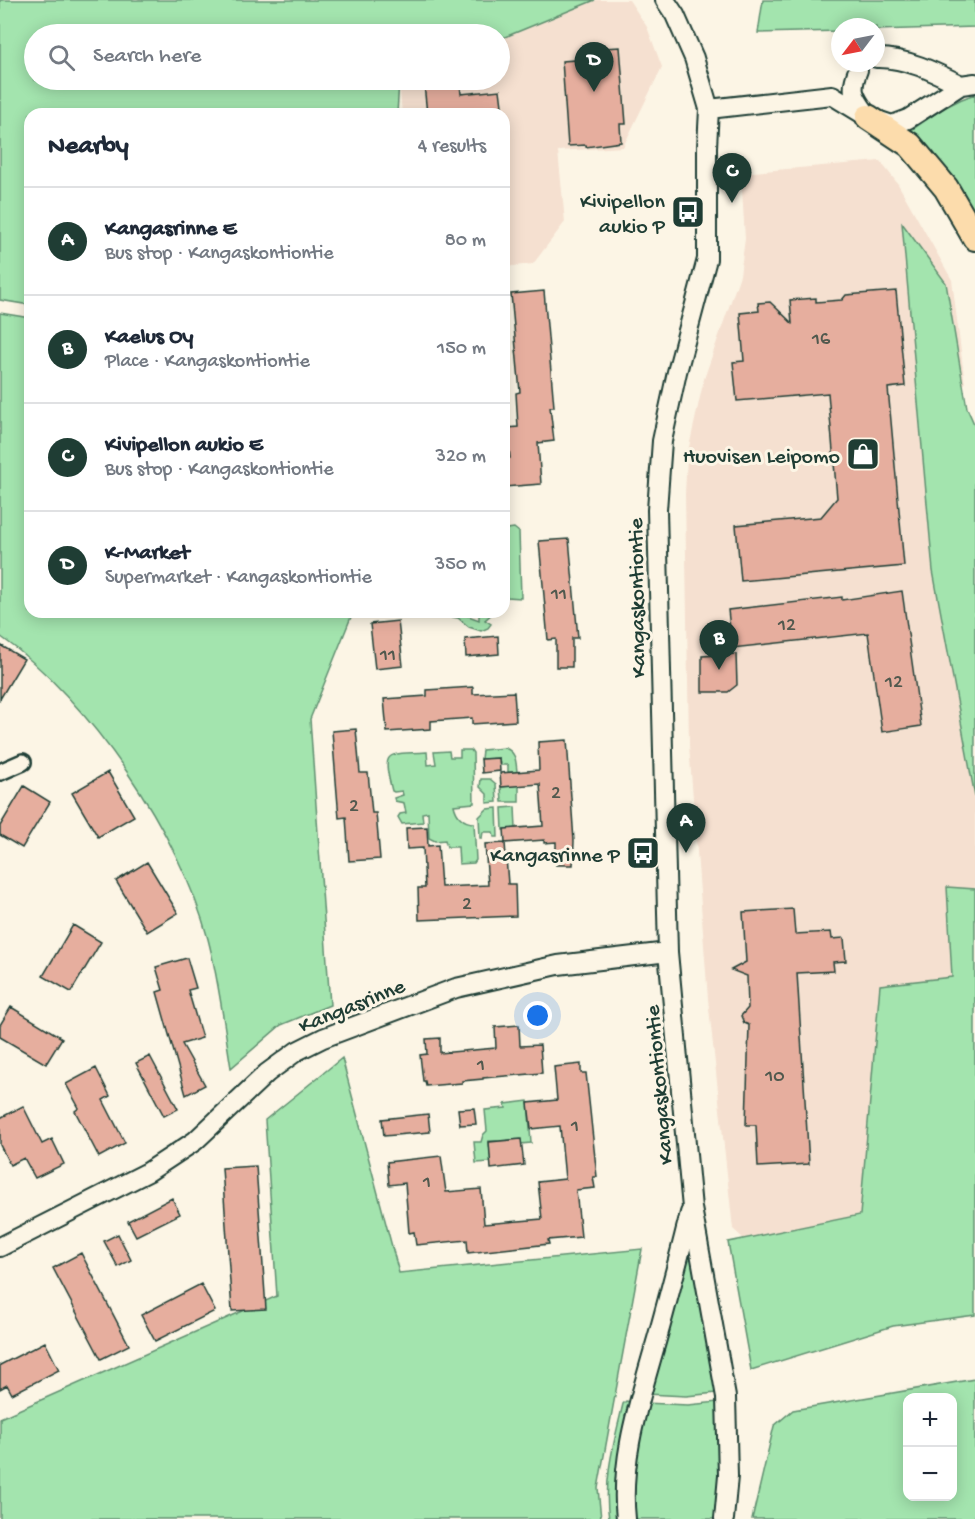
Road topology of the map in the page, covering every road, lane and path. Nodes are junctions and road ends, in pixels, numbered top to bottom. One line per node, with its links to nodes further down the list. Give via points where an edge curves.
1 (665, 0): 7 (street, Kangaskontiontie, via 694,58)
2 (885, 57): 5 (street)
3 (857, 72): 6 (street)
4 (859, 72): 8 (street, via 853,82 854,96)
5 (968, 84): 8 (street, via 908,119 892,124)
6 (832, 95): 7 (street); 8 (street)
7 (709, 109): 12 (street, Kangaskontiontie, via 707,259 677,372 662,441 657,488)
8 (868, 117): 9 (highway, via 910,145 946,188)
9 (975, 238)
10 (23, 762): 11 (street)
11 (0, 772)
12 (668, 952): 13 (street, Kangaskontiontie); 14 (street, Kangasrinne, via 558,965 456,988 323,1038 267,1073 195,1141 148,1172)
13 (692, 1208): 15 (street, Kangaskontiontie, via 639,1397 624,1475); 16 (street, Kangaskontiontie, via 726,1398 728,1476)
14 (0, 1247)
15 (626, 1519)
16 (724, 1519)

